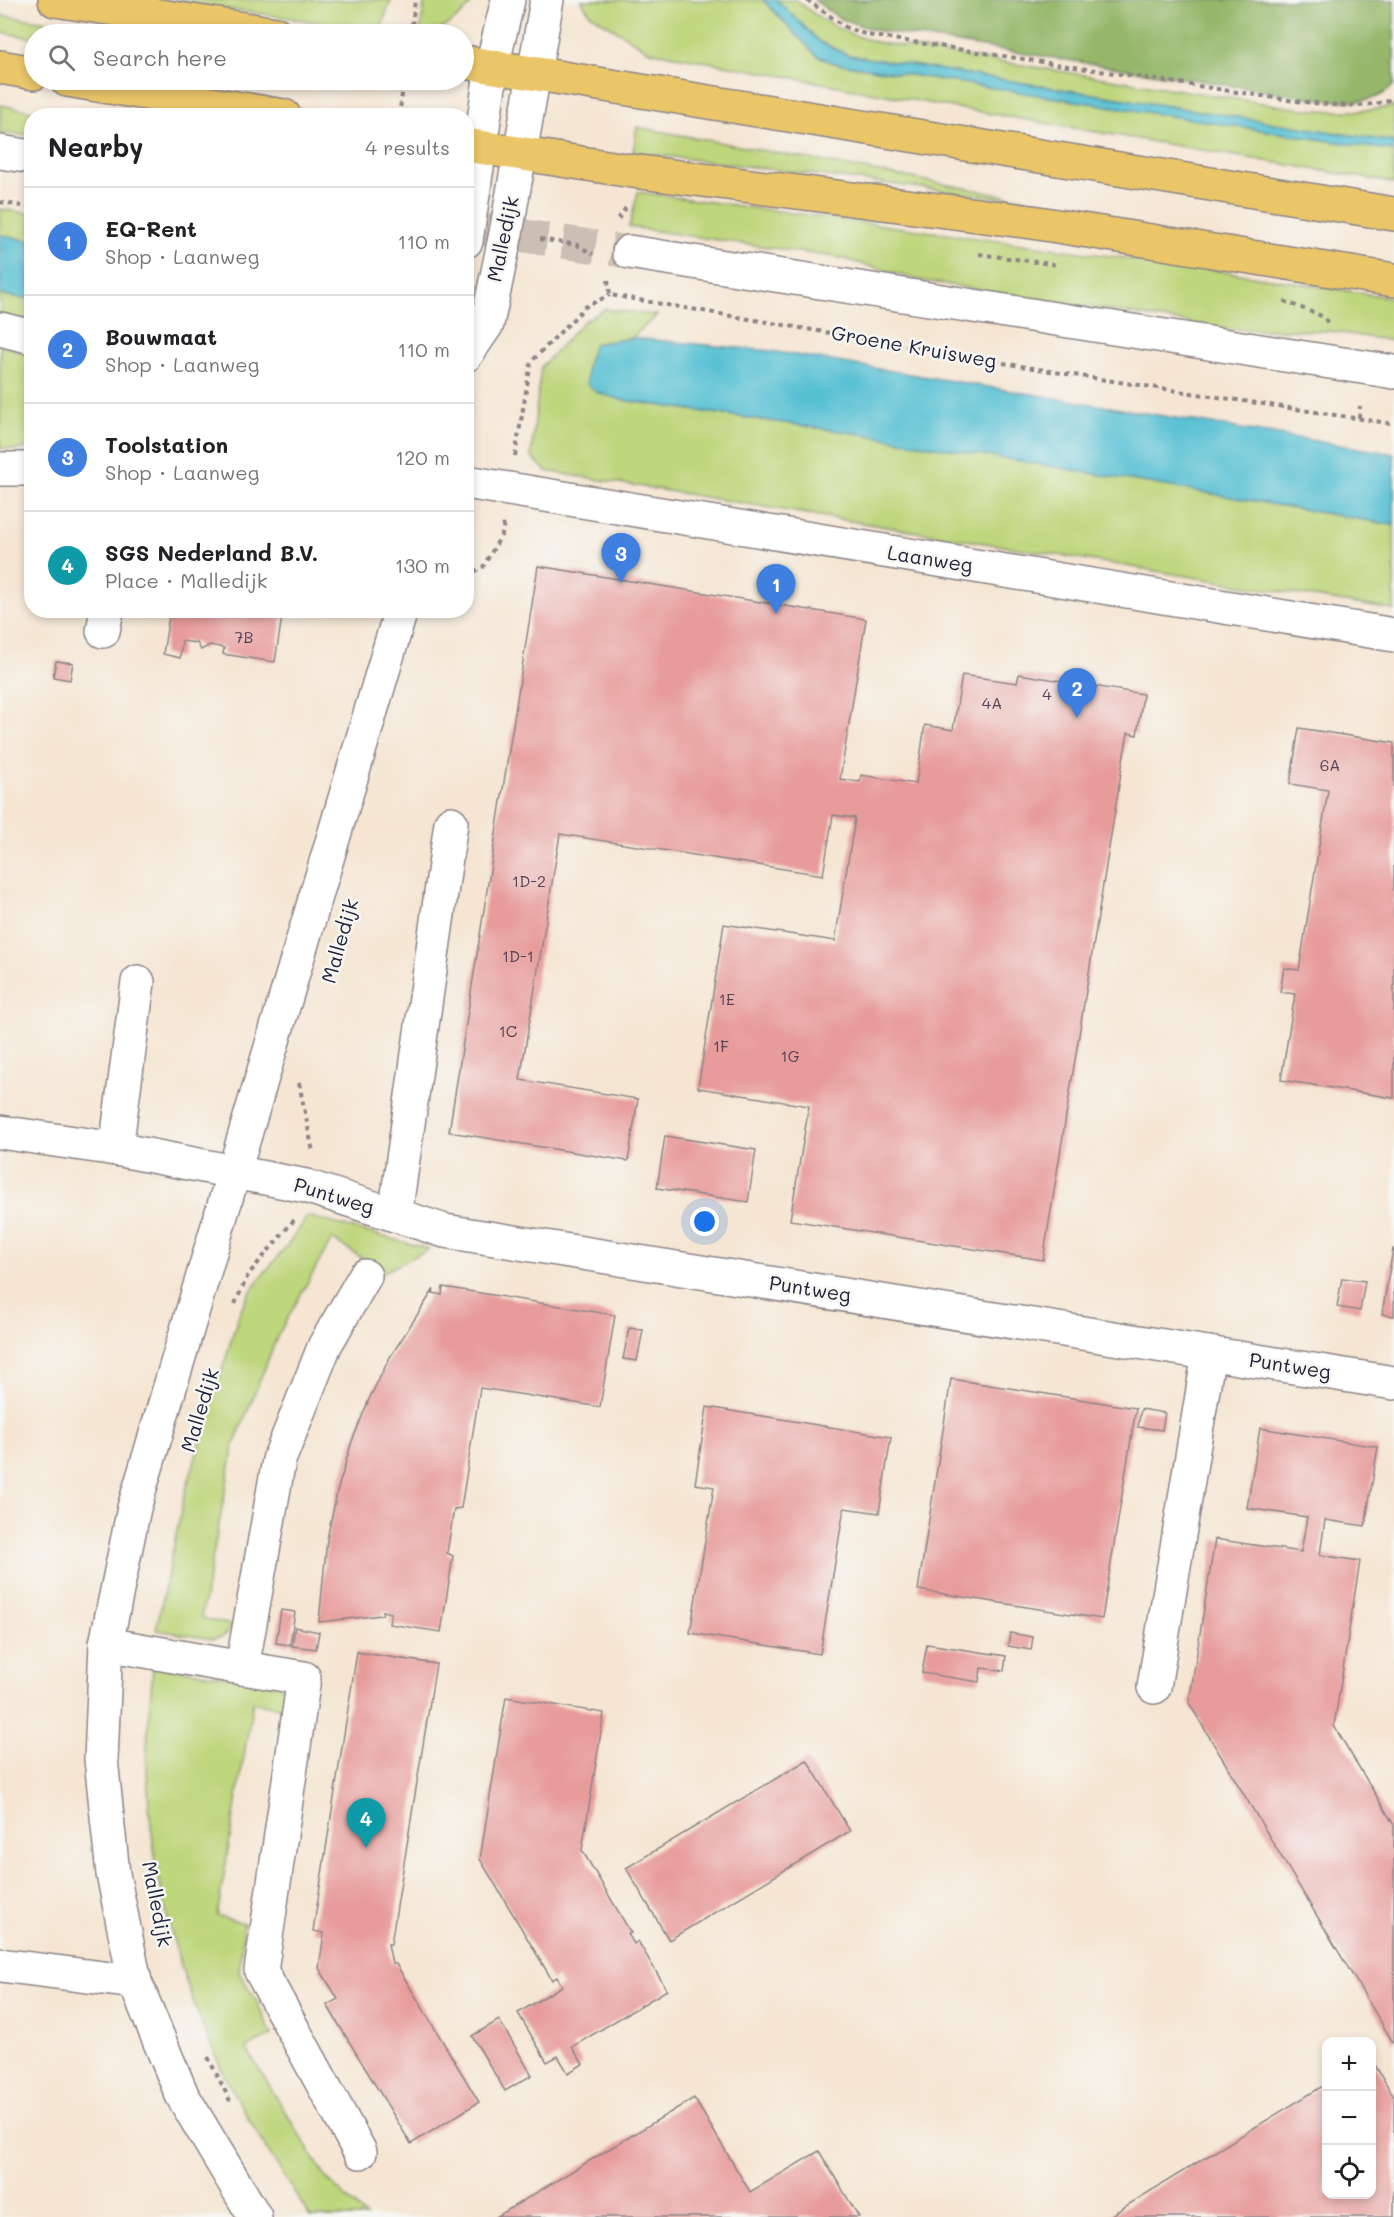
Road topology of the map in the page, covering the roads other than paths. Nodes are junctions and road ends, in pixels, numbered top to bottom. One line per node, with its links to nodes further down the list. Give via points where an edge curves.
1 (55, 0): 4 (main road)
2 (508, 0): 5 (street, Malledijk)
3 (547, 0): 8 (street, Malledijk)
4 (211, 24)
5 (478, 64): 8 (main road); 11 (street, Malledijk)
6 (0, 67): 7 (main road)
7 (24, 71)
8 (534, 72): 14 (street, Malledijk); 16 (main road)
9 (128, 90): 10 (main road)
10 (236, 108)
11 (474, 130)
12 (474, 146): 14 (main road)
13 (0, 152): 15 (street)
14 (520, 154): 18 (main road, via 1032,222); 21 (street, Malledijk, via 486,324)
15 (24, 156)
16 (1394, 214)
17 (609, 246): 22 (street)
18 (1394, 280)
19 (0, 329): 20 (street)
20 (24, 335)
21 (474, 343)
22 (1394, 372)
23 (0, 468): 24 (street)
24 (24, 469)
25 (474, 483): 27 (street, Laanweg)
26 (399, 618): 32 (street, Malledijk)
27 (1394, 635)
28 (451, 823): 33 (street)
29 (138, 982): 31 (street)
30 (0, 1132): 31 (street)
31 (116, 1149): 32 (street)
32 (233, 1170): 33 (street, Puntweg, via 306,1186); 37 (street, Malledijk, via 134,1508)
33 (395, 1215): 35 (street, Puntweg, via 445,1230)
34 (365, 1276): 38 (street, via 325,1346 279,1460)
35 (1209, 1353): 36 (street, Puntweg); 39 (street)
36 (1394, 1383)
37 (106, 1644): 38 (street); 41 (street, Malledijk, via 101,1760 113,1874)
38 (242, 1668): 42 (street, via 304,1677 261,1971)
39 (1154, 1687)
40 (0, 1965): 41 (street)
41 (135, 1982): 43 (street, Malledijk, via 183,2095)
42 (360, 2152)
43 (255, 2217)

